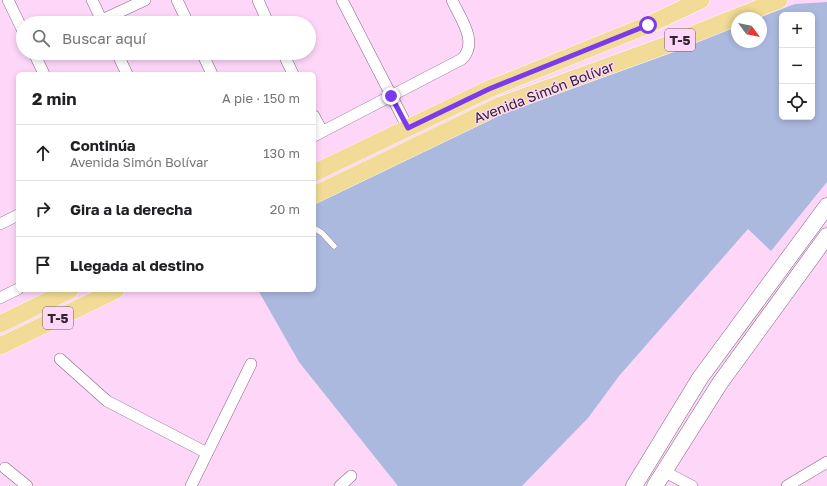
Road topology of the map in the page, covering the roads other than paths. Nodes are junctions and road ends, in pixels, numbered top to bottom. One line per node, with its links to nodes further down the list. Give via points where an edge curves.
1 (8, 0): 14 (street)
2 (92, 0): 10 (street)
3 (145, 0): 11 (street)
4 (177, 0): 12 (street)
5 (258, 0): 13 (street)
6 (342, 0): 23 (street)
7 (452, 0): 23 (street, via 470,40 465,56)
8 (701, 0): 24 (main road, Avenida Simón Bolívar / T-5, via 648,25 489,89)
9 (778, 0): 27 (main road, Avenida Simón Bolívar / T-5, via 672,43 501,105)
10 (99, 16)
11 (114, 16)
12 (185, 16)
13 (265, 16)
14 (16, 17)
15 (37, 60): 19 (street)
16 (120, 60): 20 (street)
17 (205, 60): 21 (street)
18 (286, 60): 22 (street)
19 (43, 72)
20 (126, 72)
21 (211, 72)
22 (292, 72)
23 (391, 96): 24 (street); 25 (street)
24 (408, 128): 26 (main road, Avenida Simón Bolívar / T-5)
25 (318, 134)
26 (316, 172)
27 (316, 194)
28 (827, 206): 50 (street, via 700,378)
29 (16, 216): 30 (street)
30 (0, 224)
31 (316, 229): 33 (lane)
32 (827, 236): 45 (street, via 720,383)
33 (334, 246)
34 (16, 290): 37 (street)
35 (66, 292): 38 (main road, T-5)
36 (112, 292): 39 (main road, T-5)
37 (0, 296)
38 (0, 324)
39 (0, 346)
40 (60, 359): 42 (street, via 107,401)
41 (251, 364): 42 (street)
42 (207, 452): 48 (street)
43 (827, 462): 53 (street)
44 (5, 468): 47 (street)
45 (663, 471): 51 (street); 52 (street)
46 (351, 476): 49 (street)
47 (26, 486)
48 (191, 486)
49 (340, 486)
50 (634, 486)
51 (655, 486)
52 (692, 486)
53 (787, 486)

